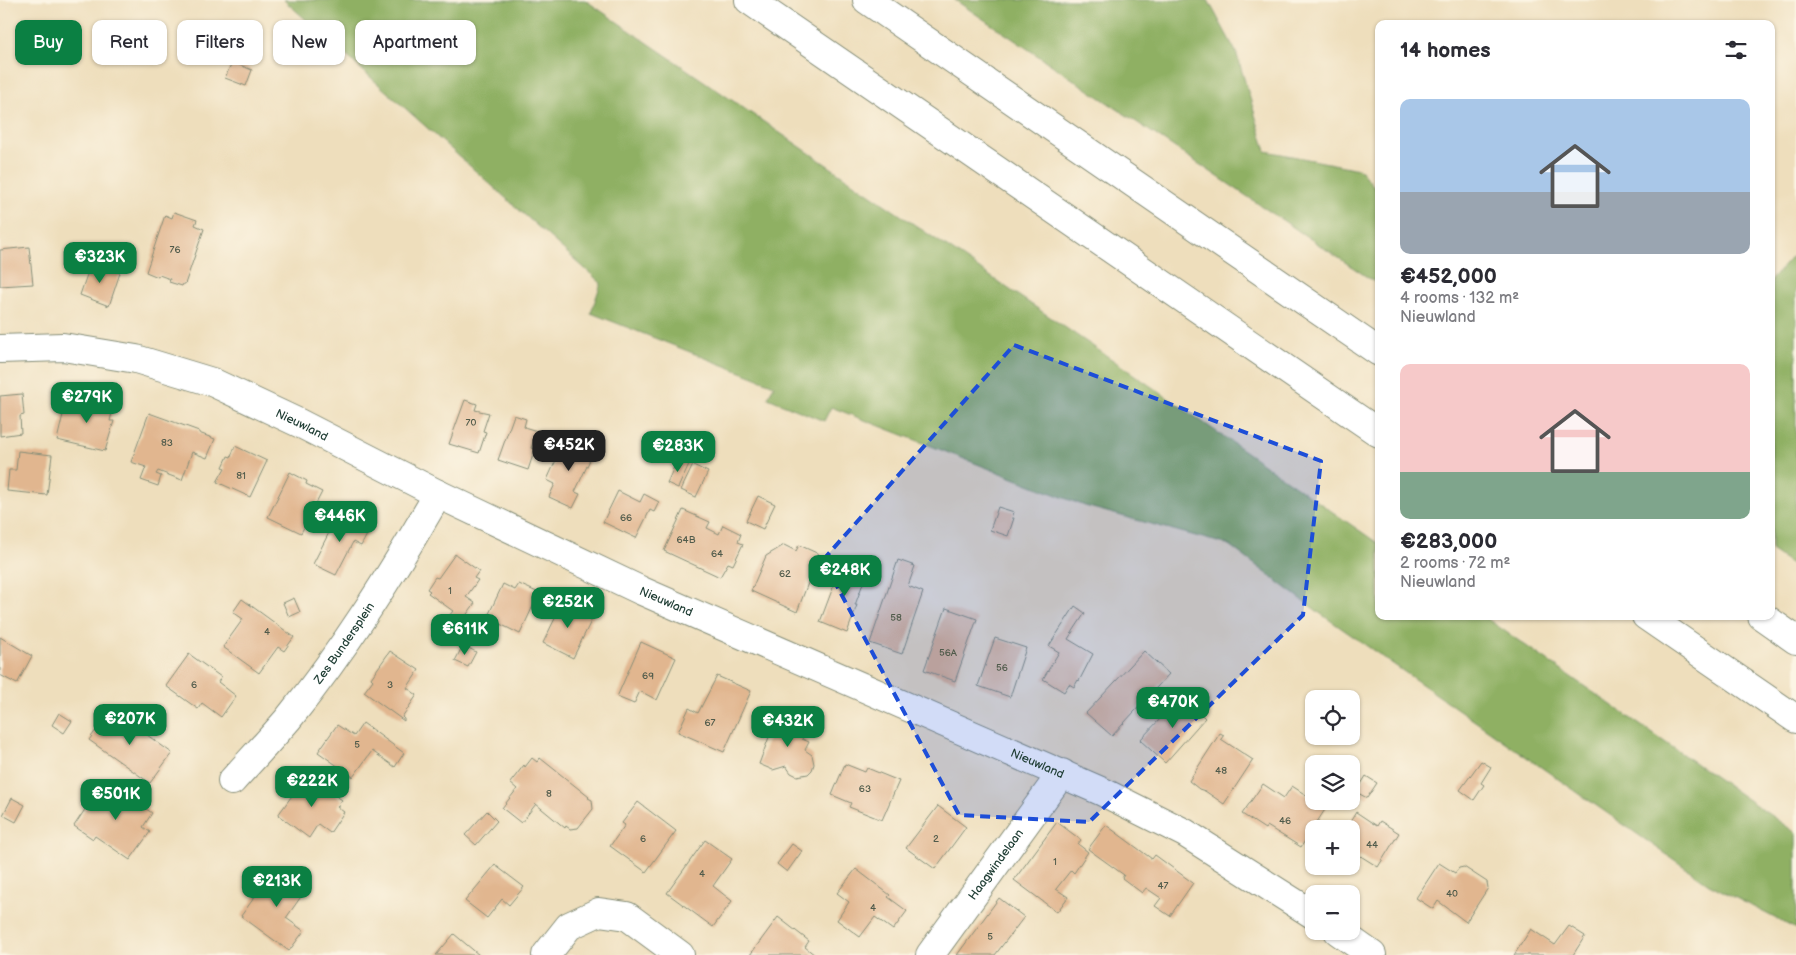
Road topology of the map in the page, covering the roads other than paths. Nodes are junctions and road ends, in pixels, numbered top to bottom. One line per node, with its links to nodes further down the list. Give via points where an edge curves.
1 (749, 0): 5 (main road)
2 (867, 0): 4 (main road)
3 (0, 349): 6 (main road, Nieuwland, via 64,347 136,358 212,382)
4 (1375, 349)
5 (1375, 430)
6 (438, 494): 11 (main road, Nieuwland, via 642,591); 12 (main road, Zes Bundersplein, via 353,633 288,718)
7 (1652, 620): 10 (main road)
8 (1768, 620): 9 (main road)
9 (1796, 640)
10 (1796, 719)
11 (1062, 773): 13 (main road, Nieuwland, via 1185,834); 17 (main road, Haagwindelaan)
12 (232, 781)
13 (1305, 909)
14 (1351, 940): 18 (main road)
15 (546, 955): 16 (main road, via 569,926 599,912 627,916)
16 (680, 955)
17 (930, 955)
18 (1372, 955)

